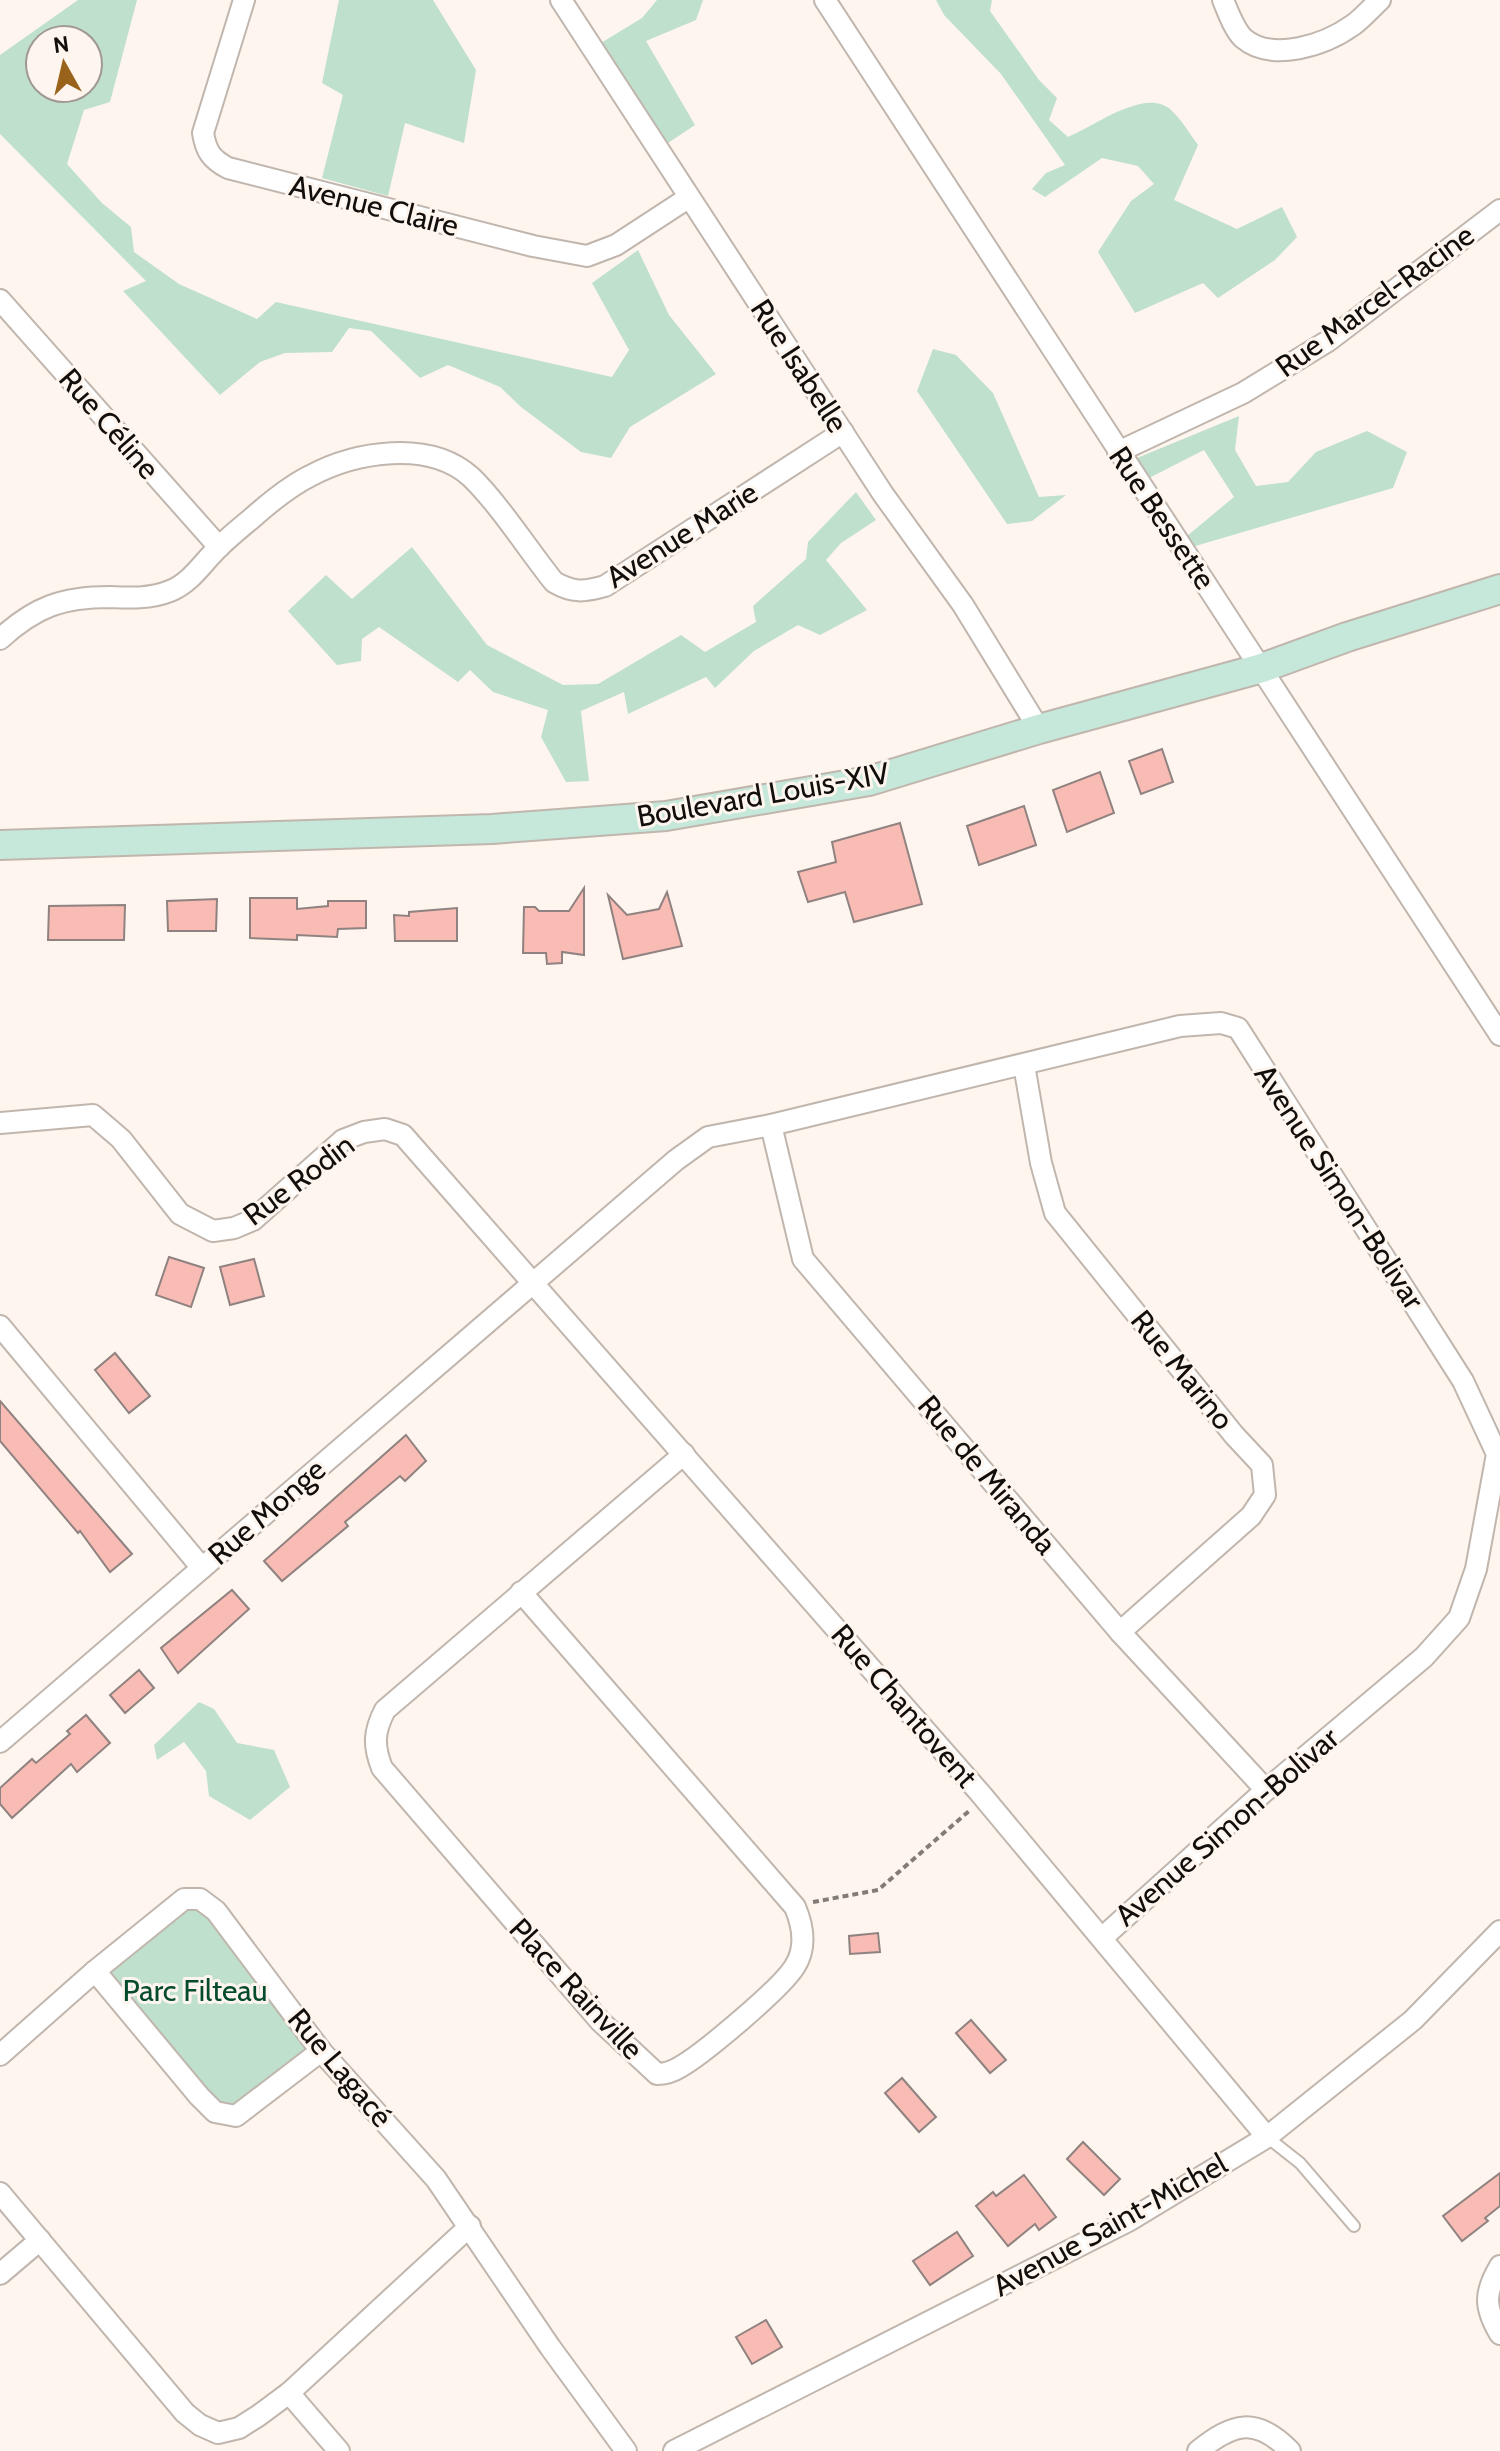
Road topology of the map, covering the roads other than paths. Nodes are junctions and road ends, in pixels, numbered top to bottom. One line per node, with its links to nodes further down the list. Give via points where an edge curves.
1 (244, 0): 6 (street, Avenue Claire, via 203,133 214,161 228,168 587,256 616,245)
2 (561, 0): 6 (street, Rue Isabelle)
3 (825, 0): 10 (street, Rue Bessette)
4 (1223, 0): 5 (street, via 1241,36 1259,48 1283,50 1313,44 1352,26)
5 (1380, 0)
6 (688, 198): 9 (street, Rue Isabelle)
7 (1500, 210): 10 (street, Rue Marcel-Racine, via 1328,341 1243,393)
8 (0, 300): 11 (street, Rue Céline)
9 (843, 432): 11 (street, Avenue Marie, via 605,586 584,592 554,582 470,476 442,460 415,454 343,462 310,476 276,497); 15 (street, Rue Isabelle, via 963,605)
10 (1118, 452): 14 (street, Rue Bessette)
11 (219, 547): 13 (street, Avenue Marie, via 171,591 142,598 64,600 35,610)
12 (1500, 589): 14 (main road, Boulevard Louis-XIV)
13 (0, 639)
14 (1262, 668): 15 (main road, Boulevard Louis-XIV); 17 (street, Rue Bessette)
15 (1039, 729): 16 (main road, Boulevard Louis-XIV, via 869,781 666,816 492,829)
16 (0, 845)
17 (1500, 1035)
18 (1024, 1065): 20 (street, Avenue Simon-Bolivar); 26 (street, Rue Marino, via 1055,1213 1262,1465 1265,1495 1251,1516); 28 (street, Avenue Simon-Bolivar, via 1180,1026 1221,1023 1238,1028 1463,1381 1497,1454 1476,1569 1459,1618 1424,1657)
19 (0, 1123): 21 (street, Rue Rodin, via 93,1115 121,1139 180,1214 213,1231 253,1220 343,1140 385,1129 416,1147)
20 (771, 1125): 21 (street, Avenue Simon-Bolivar, via 708,1137); 26 (street, Rue de Miranda, via 803,1259)
21 (533, 1282): 23 (street, Rue Chantovent); 24 (street, Rue Monge)
22 (0, 1326): 24 (street)
23 (684, 1454): 25 (street, Place Rainville); 30 (street, Rue Chantovent)
24 (202, 1568): 27 (street, Rue Monge)
25 (521, 1592): 25 (street, Place Rainville, via 385,1710 377,1725 375,1750 382,1768 600,2021 657,2074 665,2074 777,1987 796,1965 803,1943 800,1919)
26 (1120, 1632): 28 (street, Rue de Miranda)
27 (0, 1742)
28 (1266, 1790): 30 (street, Avenue Simon-Bolivar)
29 (1500, 1931): 34 (street, Avenue Saint-Michel, via 1413,2020)
30 (1102, 1938): 34 (street, Rue Chantovent)
31 (95, 1971): 32 (street, via 215,2112 236,2116); 32 (street, Rue Lagacé, via 184,1899 200,1899 216,1911); 33 (street, Rue Lagacé)
32 (321, 2051): 36 (street, Rue Lagacé, via 436,2179)
33 (0, 2055)
34 (1267, 2137): 37 (lane, via 1300,2163); 45 (street, Avenue Saint-Michel, via 1130,2220)
35 (0, 2193): 38 (street)
36 (470, 2226): 42 (street); 44 (street, Rue Lagacé)
37 (1354, 2226)
38 (40, 2240): 40 (street); 42 (street, via 200,2425 218,2433 239,2428)
39 (1500, 2266): 41 (street, via 1489,2288 1488,2305)
40 (0, 2274)
41 (1500, 2334)
42 (289, 2393): 43 (street)
43 (339, 2451)
44 (626, 2451)
45 (674, 2451)
46 (1198, 2451): 47 (street, via 1234,2427 1268,2432)
47 (1290, 2451)

